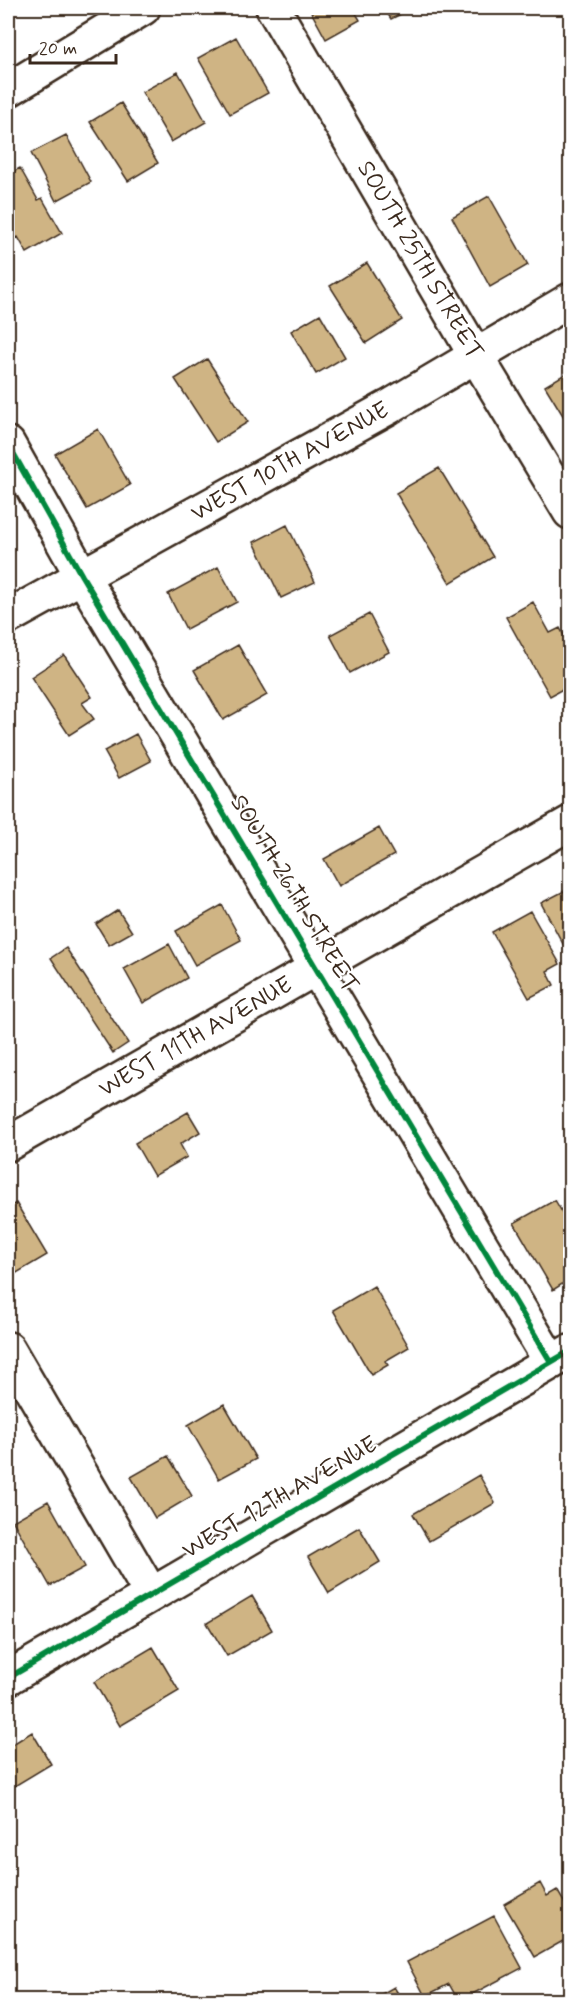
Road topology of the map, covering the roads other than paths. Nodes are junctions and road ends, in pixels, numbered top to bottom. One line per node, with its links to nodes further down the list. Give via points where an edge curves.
1 (143, 8): 3 (street)
2 (273, 8): 5 (street, SOUTH 25TH STREET)
3 (8, 90)
4 (570, 300): 5 (street, WEST 10TH AVENUE)
5 (476, 356): 7 (street, SOUTH 25TH STREET); 8 (street, WEST 10TH AVENUE)
6 (8, 444): 8 (street, SOUTH 26TH STREET)
7 (570, 512)
8 (82, 576): 9 (street, WEST 10TH AVENUE); 11 (street, SOUTH 26TH STREET)
9 (8, 617)
10 (570, 823): 11 (street, WEST 11TH AVENUE)
11 (318, 968): 12 (street, WEST 11TH AVENUE); 14 (street, SOUTH 26TH STREET)
12 (8, 1144)
13 (8, 1349): 15 (street)
14 (561, 1357): 15 (street, WEST 12TH AVENUE)
15 (151, 1594): 16 (street, WEST 12TH AVENUE)
16 (8, 1678)

